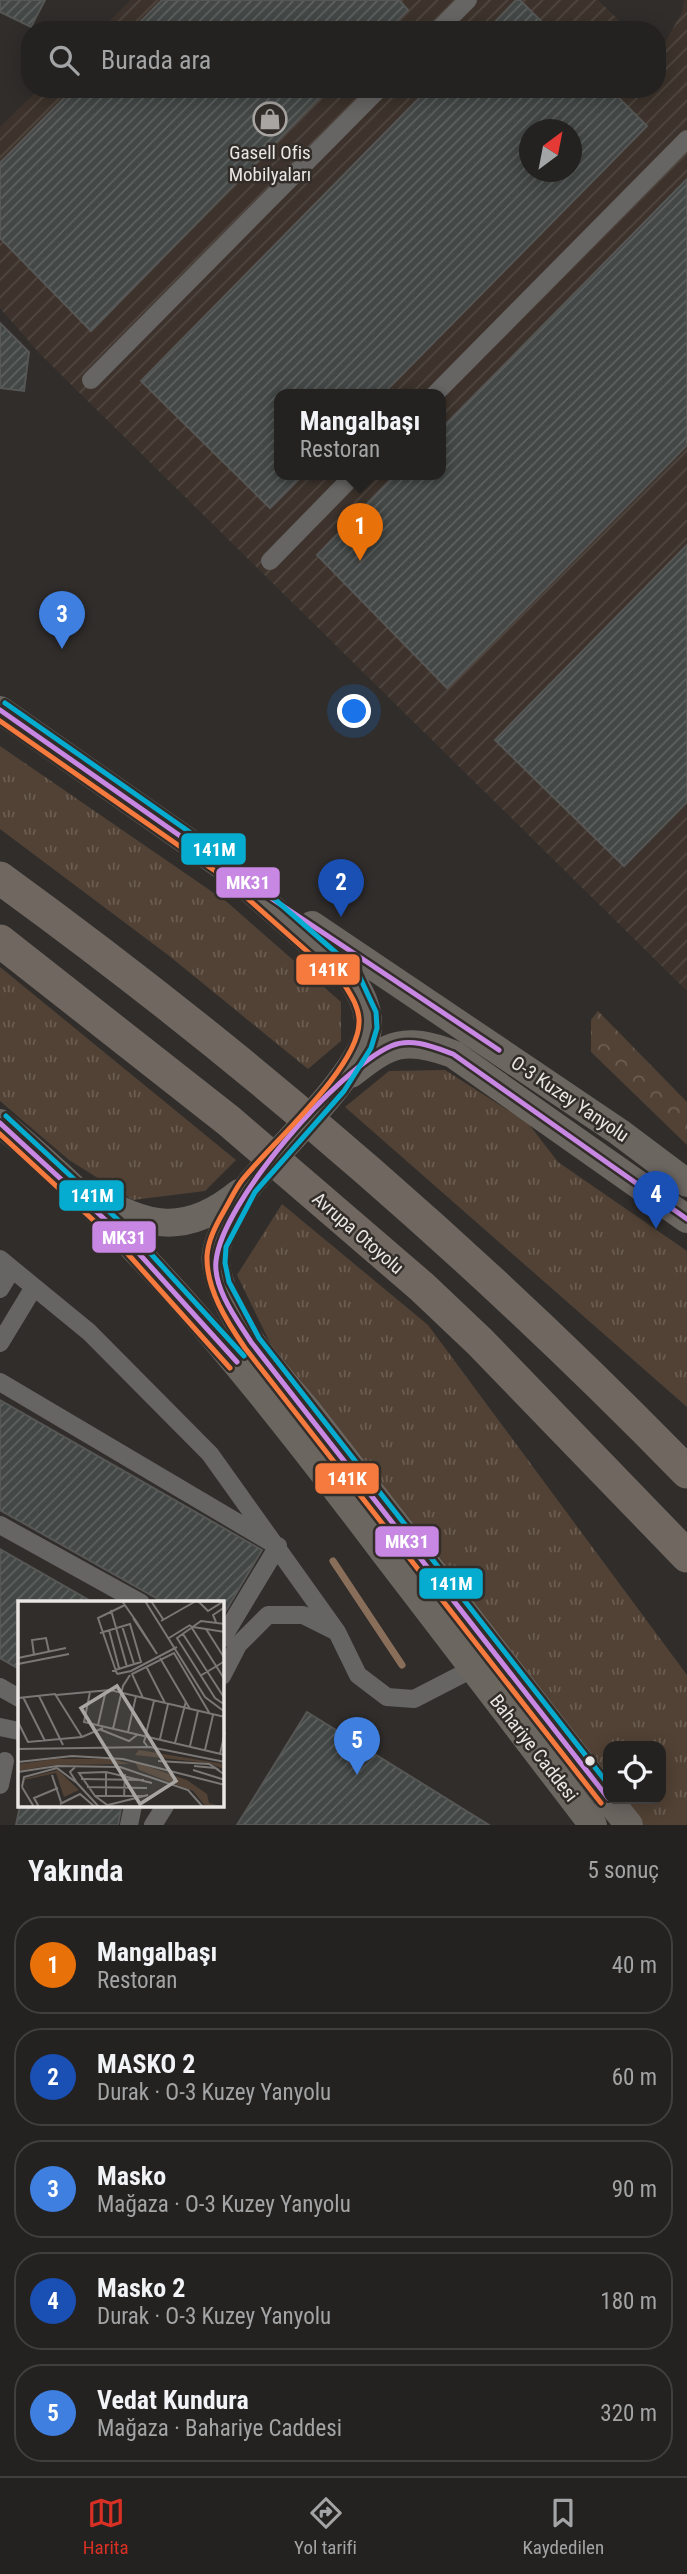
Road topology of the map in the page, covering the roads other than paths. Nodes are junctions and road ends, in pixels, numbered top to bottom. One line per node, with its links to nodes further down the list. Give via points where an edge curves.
1 (468, 0): 2 (street)
2 (447, 21)
3 (370, 98): 5 (street)
4 (687, 139): 6 (street)
5 (91, 380)
6 (440, 389)
7 (350, 480): 8 (street)
8 (270, 561)
9 (0, 710): 10 (main road, O-3 Kuzey Yanyolu)
10 (226, 868): 13 (main road, via 351,978 365,1001 365,1040); 16 (main road, O-3 Kuzey Yanyolu, via 619,1132)
11 (0, 878): 24 (highway, via 264,1085 471,1265)
12 (0, 941): 27 (highway, Avrupa Otoyolu, via 229,1121 422,1287)
13 (338, 1084): 17 (main road); 18 (main road, O-3 Kuzey Yanyolu, via 393,1045 431,1045 453,1054)
14 (0, 1123): 15 (main road)
15 (36, 1153): 17 (main road, via 116,1210 166,1223 196,1221); 31 (main road, via 194,1310)
16 (687, 1183)
17 (249, 1185): 31 (main road, via 222,1231 215,1262 225,1298 262,1357 308,1410)
18 (687, 1219)
19 (6, 1264): 20 (street); 21 (street)
20 (34, 1287): 22 (street); 26 (street, via 89,1332 210,1454)
21 (0, 1289)
22 (0, 1343)
23 (0, 1382): 26 (street)
24 (687, 1472)
25 (0, 1525): 28 (street)
26 (278, 1546): 29 (street); 30 (street)
27 (687, 1556)
28 (137, 1601)
29 (337, 1632): 31 (street, via 358,1675 387,1697 414,1699); 32 (street, via 303,1615 268,1615)
30 (224, 1636)
31 (484, 1662): 39 (main road); 43 (main road, Bahariye Caddesi)
32 (224, 1663)
33 (0, 1687): 34 (street)
34 (18, 1697)
35 (0, 1727): 36 (street)
36 (18, 1731)
37 (8, 1762): 38 (street)
38 (0, 1785)
39 (603, 1793)
40 (612, 1804): 44 (main road)
41 (163, 1808): 42 (street)
42 (153, 1825)
43 (593, 1825)
44 (629, 1825)

